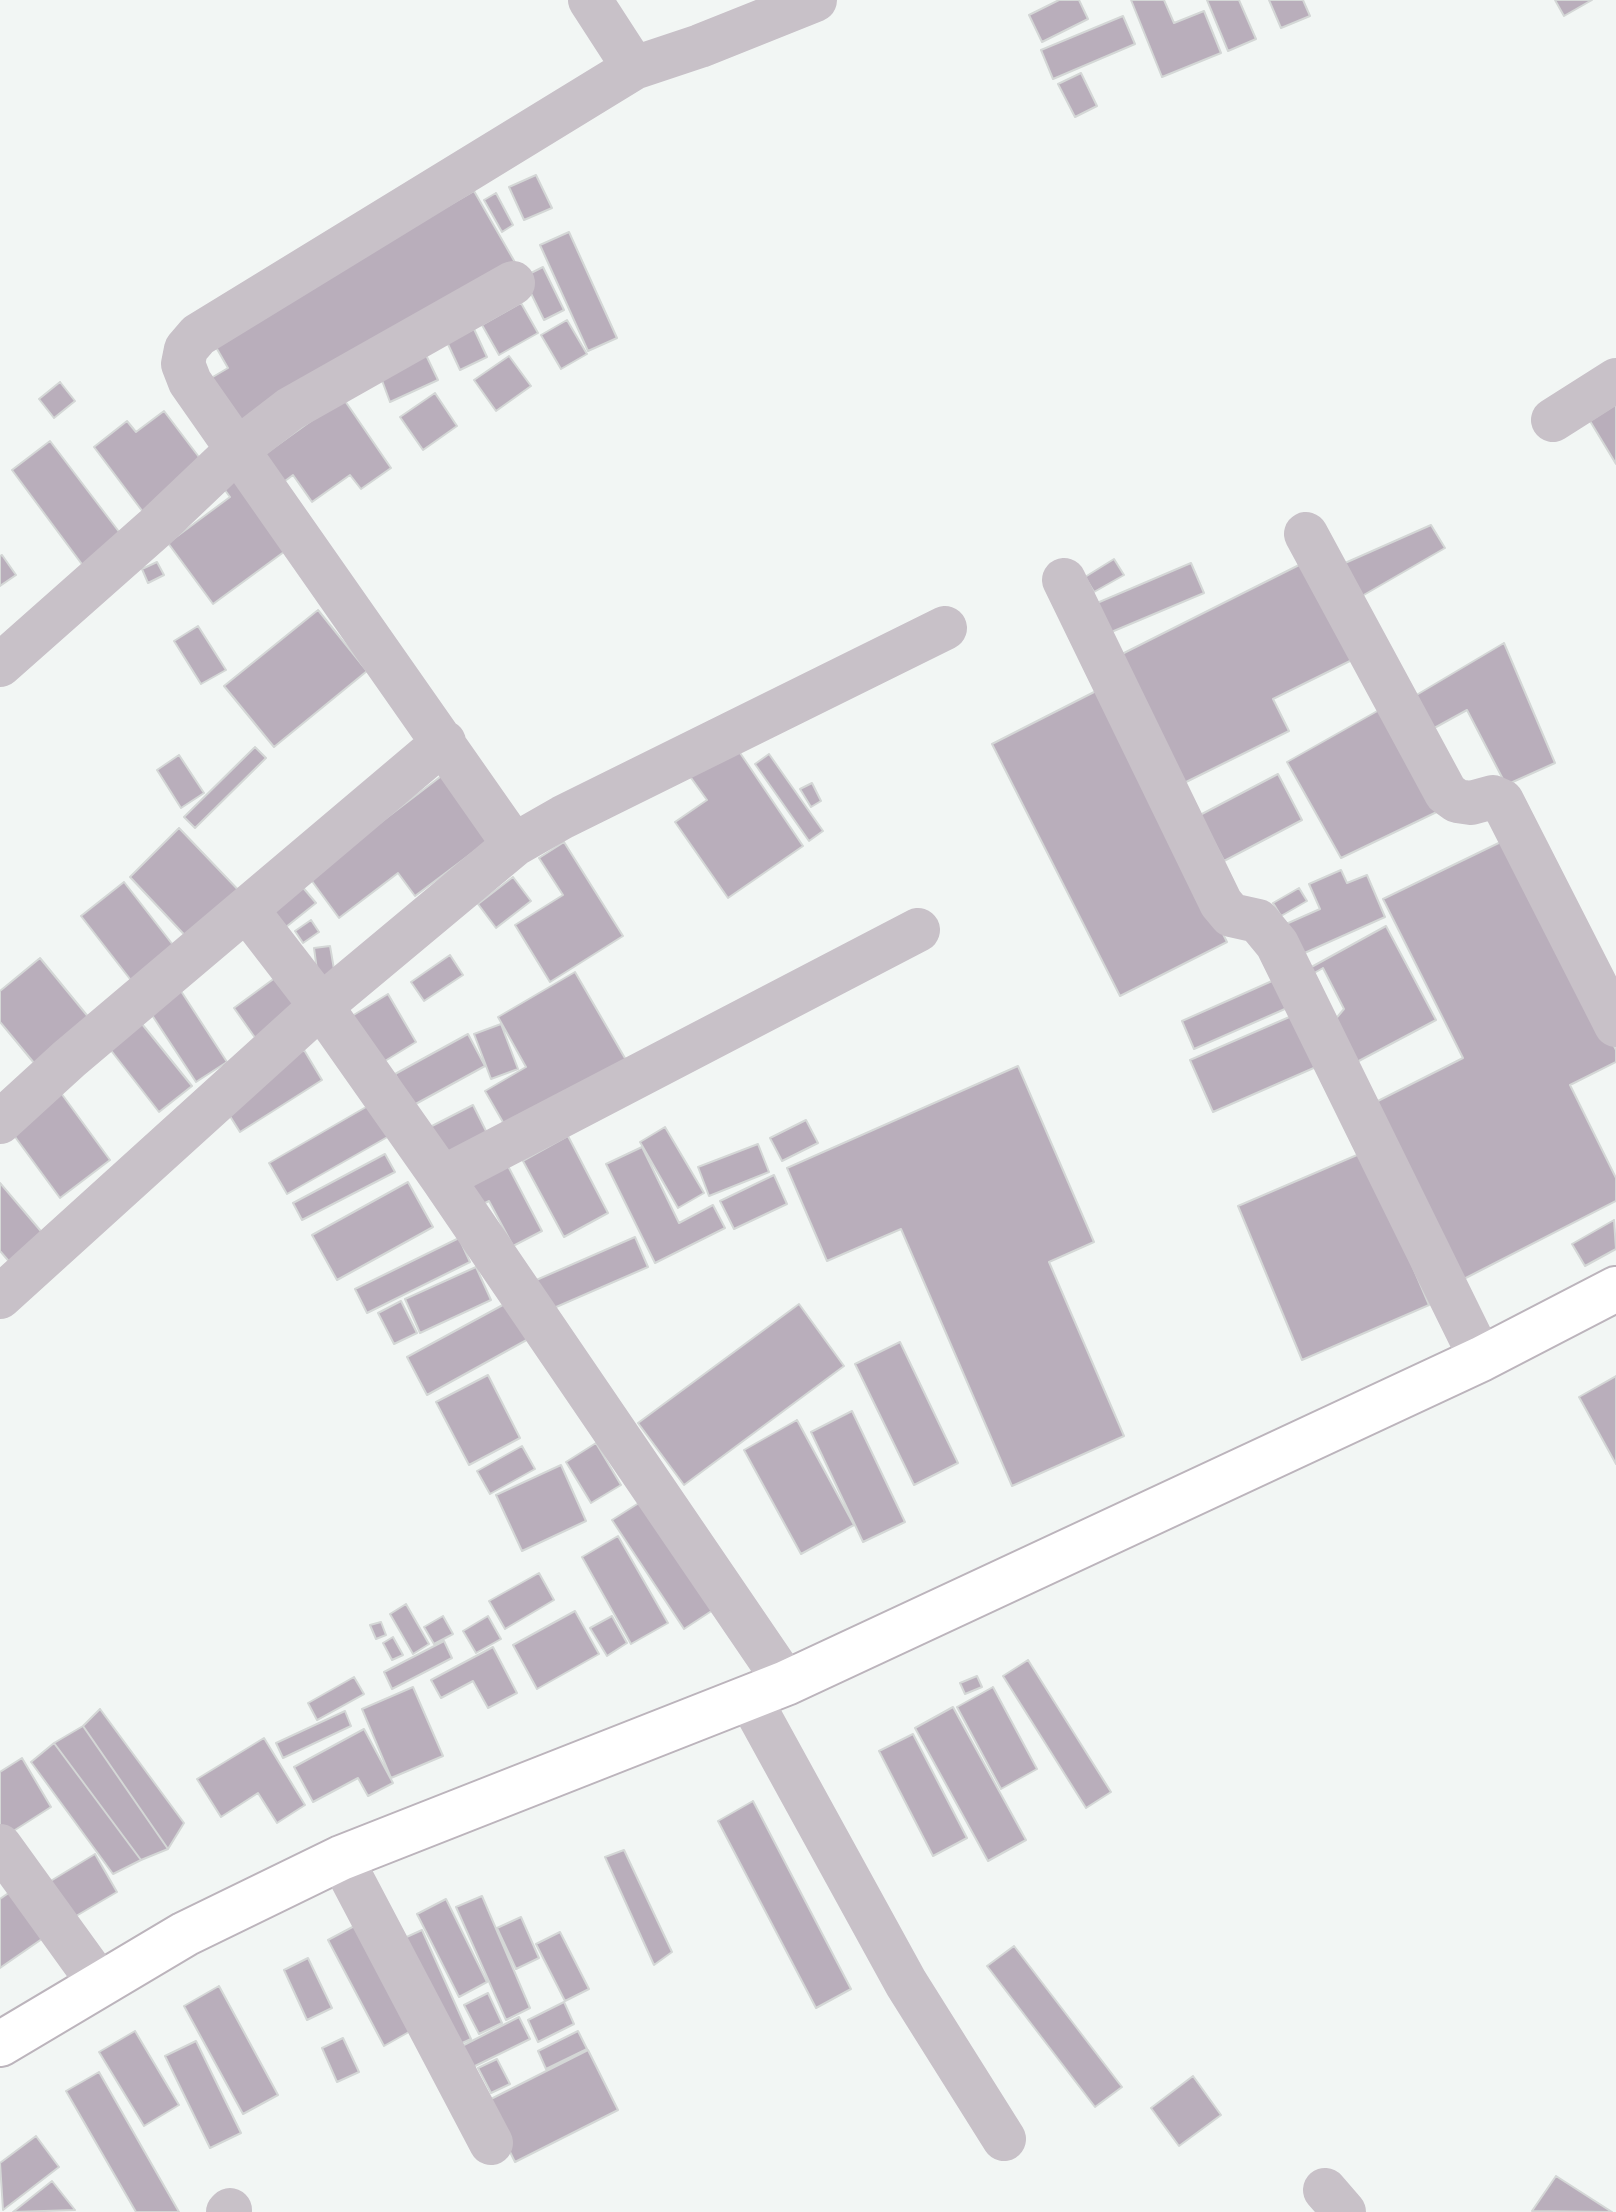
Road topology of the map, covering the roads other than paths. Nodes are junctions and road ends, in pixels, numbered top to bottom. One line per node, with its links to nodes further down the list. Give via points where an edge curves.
1 (590, 0): 3 (street)
2 (815, 0): 3 (street)
3 (634, 68): 7 (street, via 198,335 186,349 183,364)
4 (513, 283): 7 (street, via 290,409)
5 (1616, 380): 6 (street)
6 (1553, 420)
7 (238, 449): 11 (street); 12 (street)
8 (1306, 534): 17 (street, via 1446,793 1457,801 1502,801)
9 (1064, 580): 22 (street, via 1221,903 1231,915 1258,921 1277,944)
10 (945, 628): 13 (street)
11 (0, 665)
12 (444, 742): 13 (street); 14 (street)
13 (514, 845): 16 (street)
14 (247, 910): 16 (street); 18 (street)
15 (918, 930): 19 (street)
16 (321, 1006): 19 (street); 21 (street)
17 (1616, 1025)
18 (0, 1122)
19 (442, 1178): 23 (street)
20 (1616, 1289): 22 (main road)
21 (0, 1297)
22 (1481, 1359): 23 (main road)
23 (768, 1691): 25 (main road); 28 (street, via 906,1983)
24 (0, 1846): 26 (street)
25 (341, 1858): 26 (main road, via 185,1934); 29 (street)
26 (99, 1983): 27 (main road)
27 (0, 2044)
28 (1004, 2139)
29 (491, 2143)

